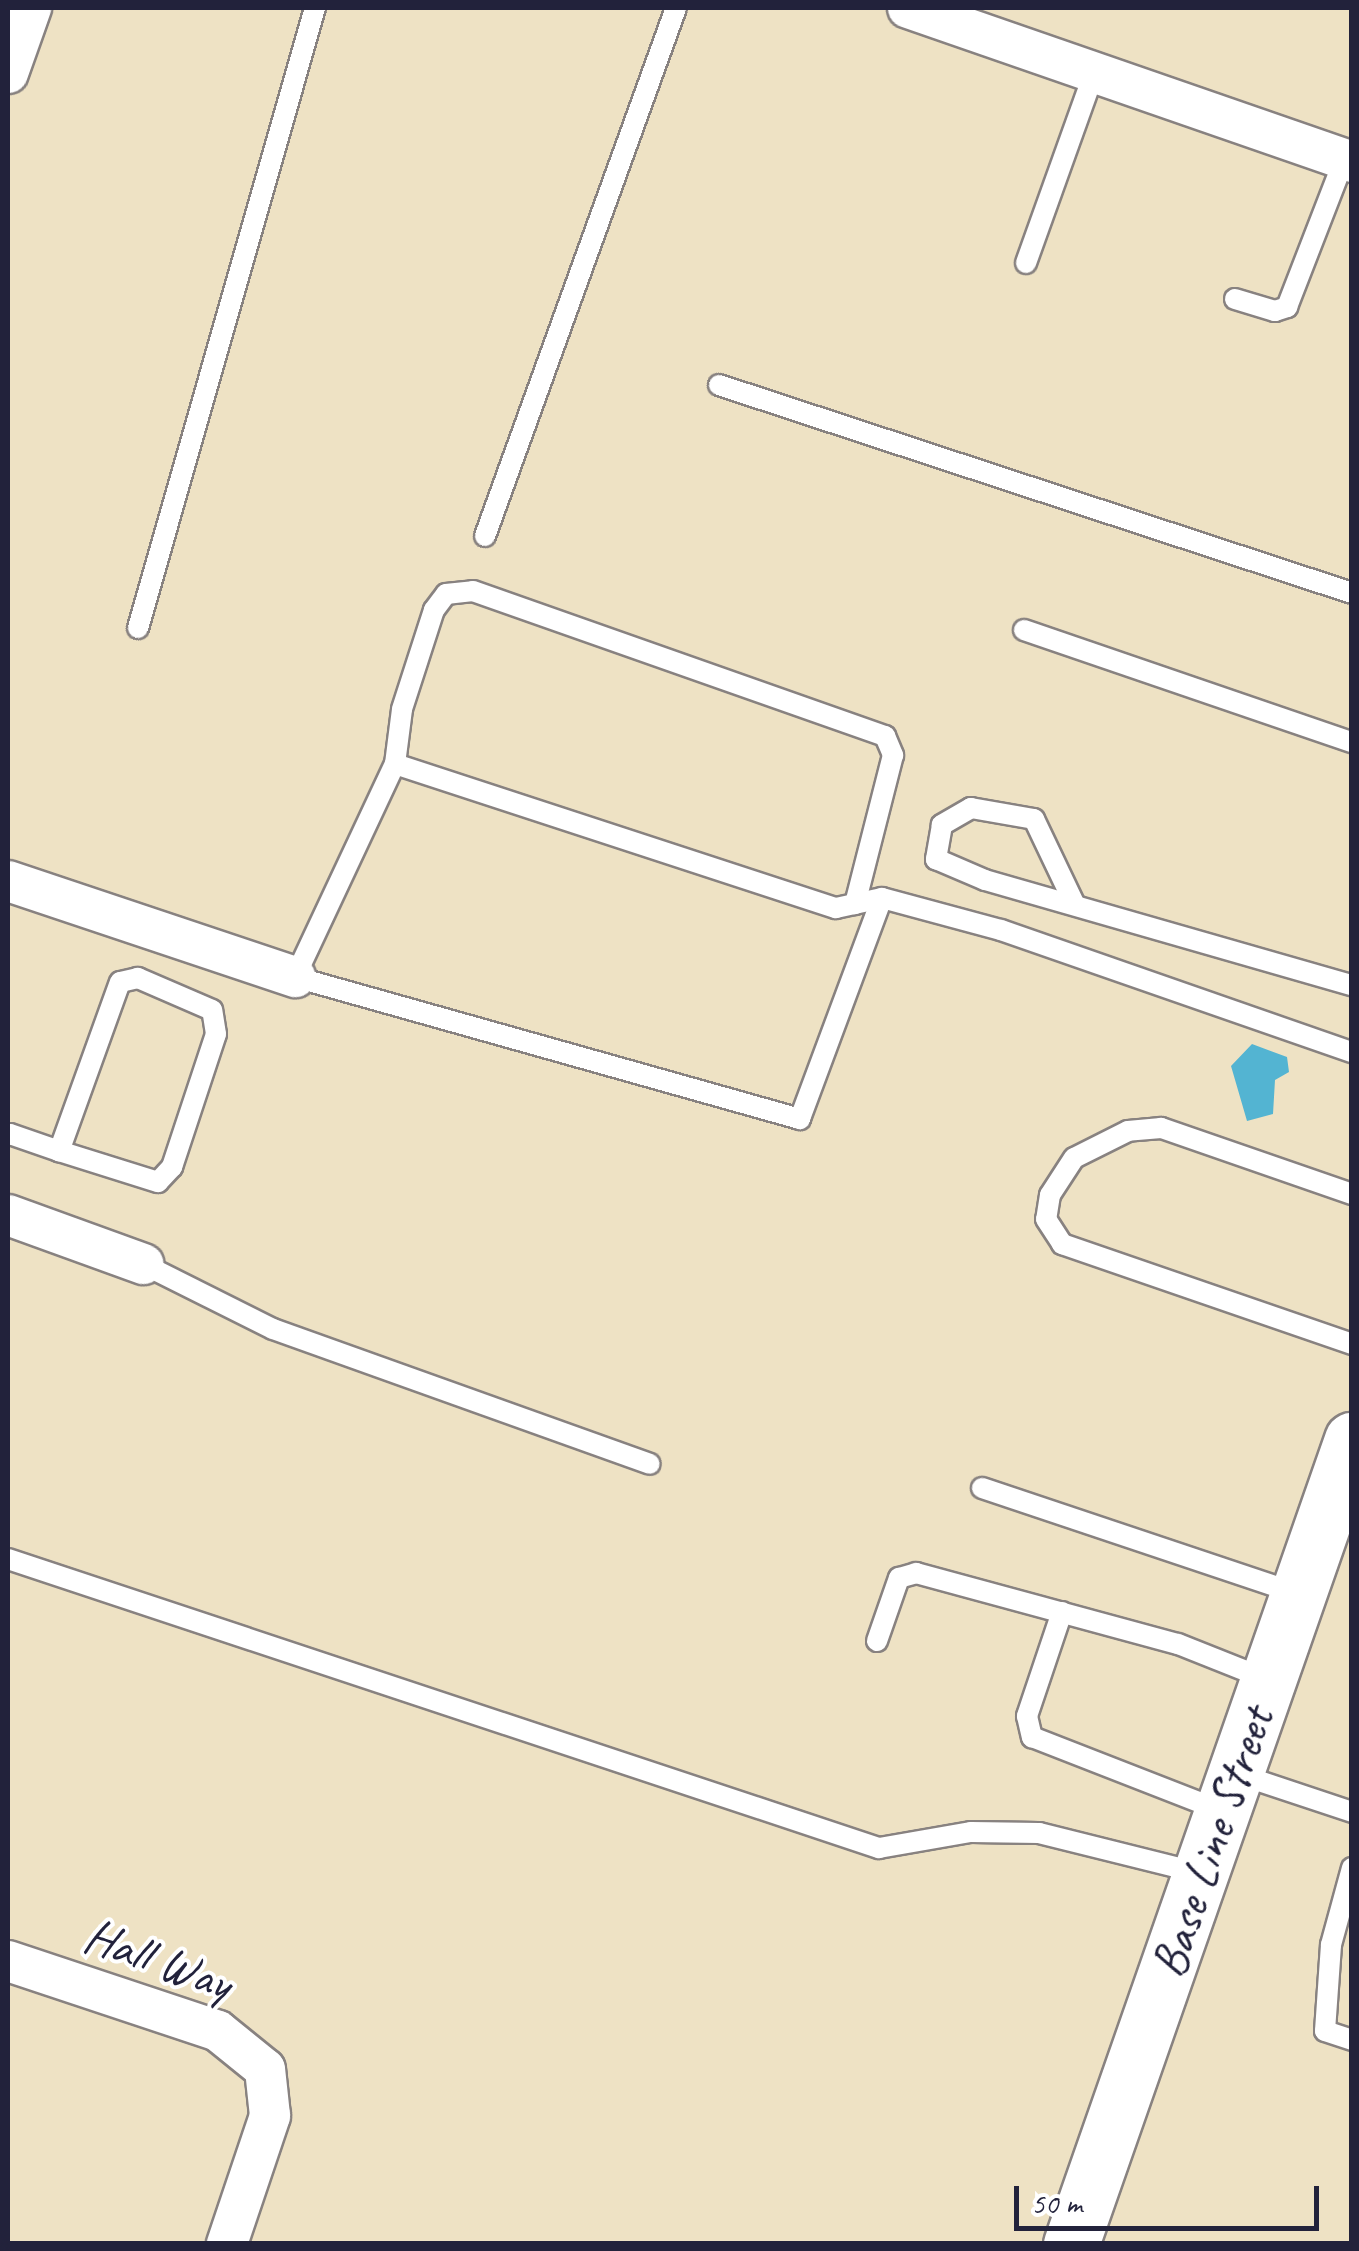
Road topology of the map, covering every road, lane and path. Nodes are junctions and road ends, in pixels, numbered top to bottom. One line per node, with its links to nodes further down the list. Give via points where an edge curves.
1 (31, 8): 6 (street)
2 (315, 8): 13 (lane)
3 (676, 8): 11 (lane)
4 (908, 8): 5 (street)
5 (1094, 72): 7 (street); 8 (lane)
6 (8, 73)
7 (1348, 161): 9 (lane, via 1287,307 1275,312)
8 (1026, 263)
9 (1235, 299)
10 (719, 385): 12 (lane)
11 (485, 536)
12 (1352, 593)
13 (138, 628)
14 (1024, 630): 15 (lane)
15 (1352, 742)
16 (394, 764): 20 (lane, via 836,908); 20 (lane, via 402,709 434,610 446,594 474,591 885,736 893,755); 21 (lane)
17 (8, 881): 21 (street)
18 (882, 898): 20 (lane); 21 (lane, via 800,1120); 23 (lane, via 1001,930)
19 (1074, 903): 19 (lane, via 936,860 942,824 971,808 1034,819); 22 (lane)
20 (855, 904)
21 (295, 977)
22 (1352, 985)
23 (1352, 1052)
24 (8, 1135): 25 (lane)
25 (58, 1152): 25 (lane, via 146,1180 165,1178 216,1034 212,1010 138,978 120,982)
26 (1352, 1194): 29 (lane, via 1161,1128 1128,1131 1074,1158 1050,1195 1046,1219 1062,1244)
27 (8, 1215): 28 (street)
28 (144, 1264): 31 (lane, via 273,1329)
29 (1352, 1344)
30 (1352, 1440): 34 (main road, Base Line Street)
31 (650, 1464)
32 (982, 1488): 34 (lane)
33 (8, 1559): 41 (lane, via 879,1848 971,1832 1038,1834)
34 (1298, 1594): 37 (main road, Base Line Street)
35 (1062, 1612): 36 (lane, via 916,1573 899,1578); 37 (lane, via 1195,1650); 38 (lane, via 1027,1716 1032,1738)
36 (877, 1640)
37 (1268, 1680): 38 (main road, Base Line Street)
38 (1230, 1792): 39 (lane); 41 (main road, Base Line Street)
39 (1352, 1812)
40 (1352, 1868): 43 (lane, via 1331,1945 1325,2031)
41 (1201, 1874): 45 (main road, Base Line Street)
42 (8, 1961): 44 (street, Hall Way, via 218,2031 265,2068 270,2116)
43 (1352, 2040)
44 (227, 2244)
45 (1071, 2244)

